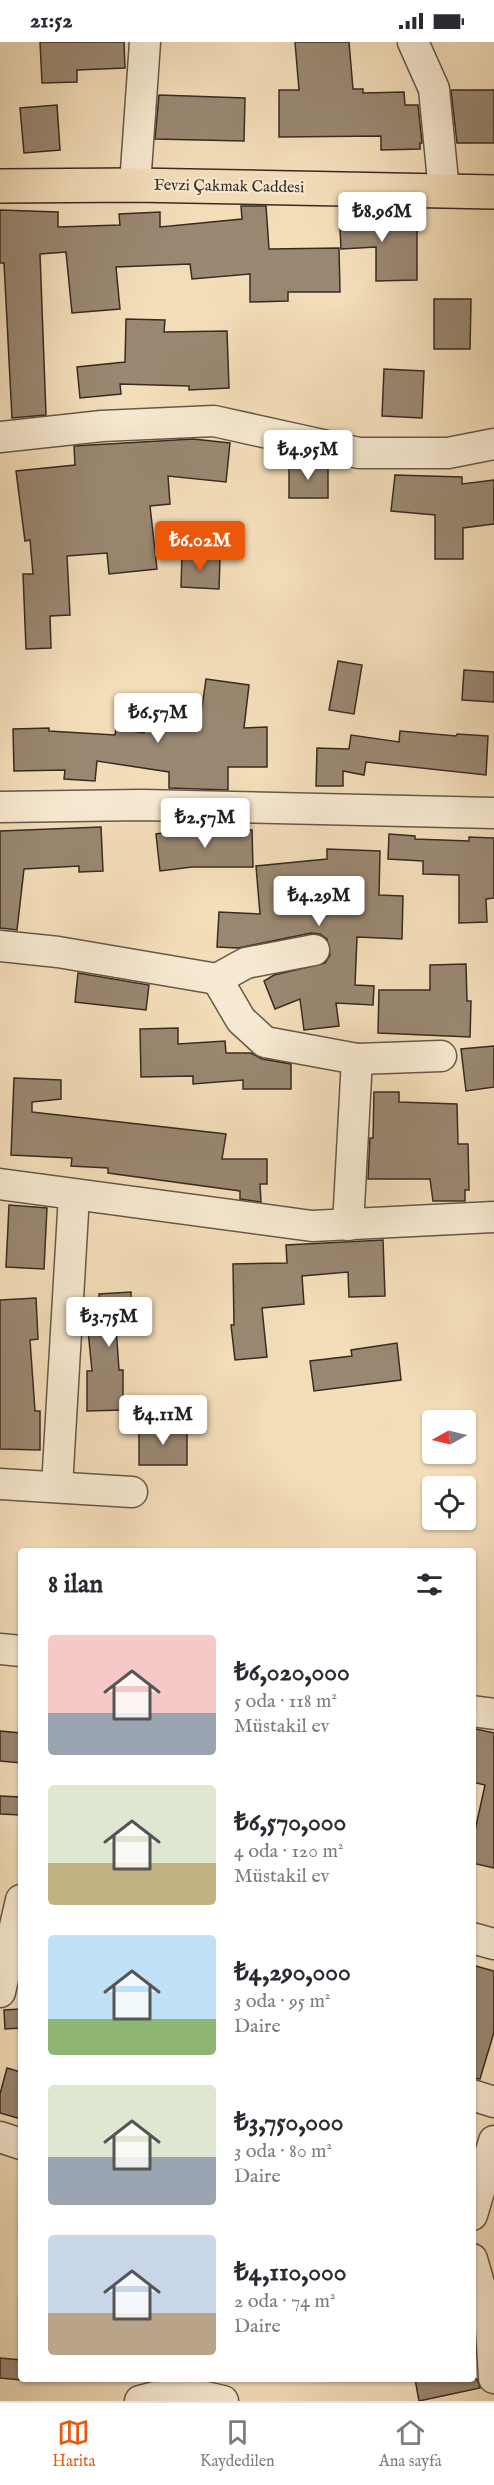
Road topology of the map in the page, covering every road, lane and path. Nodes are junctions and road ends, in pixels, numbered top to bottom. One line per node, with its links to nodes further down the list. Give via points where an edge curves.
1 (145, 42): 3 (street)
2 (413, 42): 5 (street, via 434,88)
3 (135, 185): 4 (main road, Fevzi Çakmak Caddesi); 5 (main road, Fevzi Çakmak Caddesi)
4 (0, 186)
5 (444, 191): 6 (main road, Fevzi Çakmak Caddesi)
6 (494, 192)
7 (0, 438): 8 (street, via 102,426 214,421 359,453 448,453)
8 (494, 444)
9 (0, 807): 10 (street, via 142,805)
10 (494, 813)
11 (0, 946): 13 (street)
12 (314, 950): 13 (street, via 246,963)
13 (217, 979): 15 (street, via 242,1020 265,1042)
14 (441, 1056): 15 (street)
15 (357, 1059): 19 (street)
16 (0, 1184): 17 (street)
17 (75, 1195): 19 (street, via 312,1226); 21 (street)
18 (494, 1217): 19 (street)
19 (348, 1225)
20 (0, 1484): 21 (street)
21 (57, 1487): 22 (street)
22 (132, 1492)
23 (0, 1649): 24 (street)
24 (18, 1651)
25 (476, 1712): 26 (street)
26 (494, 1714)
27 (18, 1913): 30 (street)
28 (476, 1939): 29 (street)
29 (494, 1944)
30 (0, 1994): 31 (street)
31 (18, 1994)
32 (476, 2097): 33 (street)
33 (494, 2102)
34 (0, 2137): 36 (street)
35 (494, 2141): 37 (street)
36 (18, 2143)
37 (476, 2202)
38 (476, 2277): 40 (street)
39 (494, 2295): 40 (street)
40 (486, 2322): 41 (street)
41 (494, 2378)
42 (140, 2401): 43 (street, via 178,2391)
43 (223, 2401)

